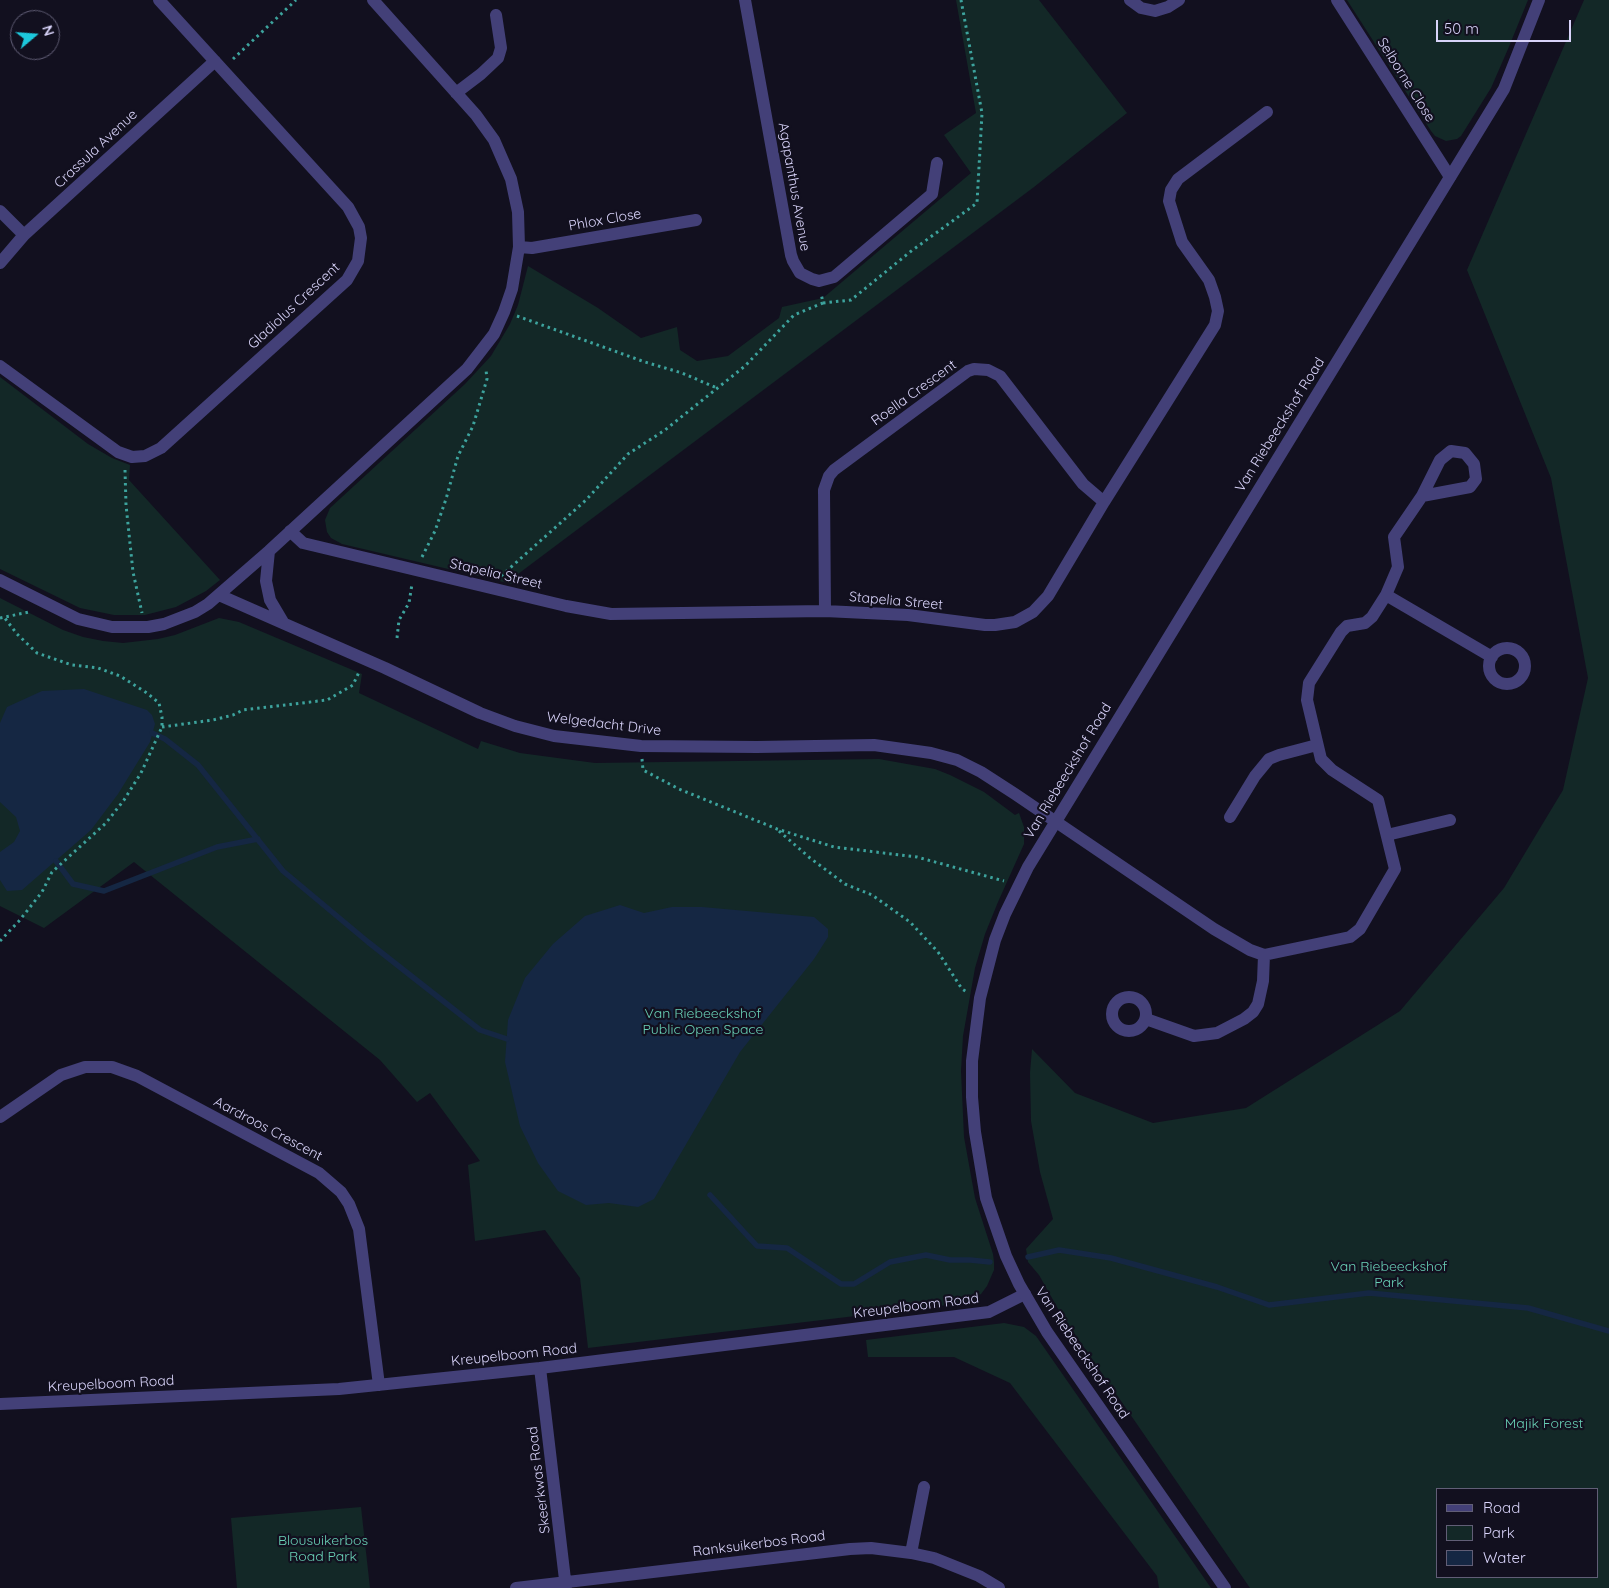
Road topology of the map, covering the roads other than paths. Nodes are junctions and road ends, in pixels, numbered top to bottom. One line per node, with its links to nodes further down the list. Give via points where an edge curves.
1 (159, 0): 9 (street, Gladiolus Crescent)
2 (373, 0): 10 (street)
3 (745, 0): 12 (street, Agapanthus Avenue, via 793,262 800,273 819,280 834,277 932,194)
4 (1130, 0): 5 (street, via 1141,8 1155,11)
5 (1179, 0)
6 (1337, 0): 13 (street, Selborne Close)
7 (1539, 0): 13 (street, Van Riebeeckshof Road, via 1504,89)
8 (496, 15): 10 (street, via 501,48 498,58)
9 (218, 65): 16 (street, Crassula Avenue); 19 (street, Gladiolus Crescent, via 354,216 360,233 360,250 358,261 347,280 161,448 145,456 118,452)
10 (456, 93): 17 (street, via 481,121 505,162 518,212)
11 (1267, 112): 21 (street, Stapelia Street, via 1178,179 1171,190 1170,201 1182,242 1208,280 1215,297 1218,311 1215,325)
12 (937, 163)
13 (1450, 177): 33 (street, Van Riebeeckshof Road)
14 (0, 211): 16 (street)
15 (696, 220): 17 (street, Phlox Close)
16 (24, 235): 18 (street, Crassula Avenue)
17 (519, 248): 22 (street, via 512,289 504,312 494,334 467,369)
18 (0, 263)
19 (0, 366)
20 (1422, 496): 20 (street, via 1440,460 1451,451 1465,453 1474,464 1476,479 1470,487); 26 (street, via 1394,537 1398,567)
21 (1104, 502): 27 (street, Stapelia Street, via 1048,596 1033,612 1015,622 985,625 908,615); 27 (street, Roella Crescent, via 1083,484 1000,376 988,370 968,371 829,476 824,490)
22 (290, 531): 23 (street); 27 (street, Stapelia Street, via 303,543 611,614)
23 (269, 551): 25 (street); 28 (street, via 266,581 270,600)
24 (0, 580): 25 (street, via 78,619 130,628 164,624 195,612)
25 (219, 595): 28 (street, Welgedacht Drive)
26 (1386, 595): 29 (street); 30 (street, via 1365,623 1347,626 1341,632 1309,684 1307,700)
27 (825, 611)
28 (283, 622): 33 (street, Welgedacht Drive, via 515,726 554,736 641,746 874,745 931,753 957,760 982,772)
29 (1492, 657)
30 (1317, 745): 31 (street, via 1269,760 1255,776); 34 (street, via 1321,759 1332,770 1378,800)
31 (1230, 817)
32 (1450, 820): 34 (street)
33 (1054, 822): 35 (street, Welgedacht Drive, via 1214,929); 38 (street, Van Riebeeckshof Road, via 1016,889 996,940 980,998 973,1053 972,1097 980,1167 995,1227)
34 (1388, 835): 35 (street, via 1395,869 1360,929 1350,936)
35 (1264, 955): 36 (street, via 1264,981 1258,1004 1244,1019 1217,1033 1194,1036)
36 (1146, 1018)
37 (0, 1117): 40 (street, Aardroos Crescent, via 67,1073 85,1067 112,1067 137,1076 320,1173 341,1192 359,1229)
38 (1025, 1294): 39 (street, Kreupelboom Road, via 989,1312); 47 (street, Van Riebeeckshof Road, via 1047,1332)
39 (540, 1368): 40 (street, Kreupelboom Road); 44 (street, Skeerkwas Road)
40 (379, 1385): 41 (street, Kreupelboom Road)
41 (0, 1404)
42 (924, 1487): 43 (street)
43 (911, 1553): 44 (street, Ranksuikerbos Road, via 850,1548); 46 (street, Ranksuikerbos Road, via 957,1566)
44 (566, 1585): 45 (street, Ranksuikerbos Road)
45 (516, 1588)
46 (999, 1588)
47 (1225, 1588)

